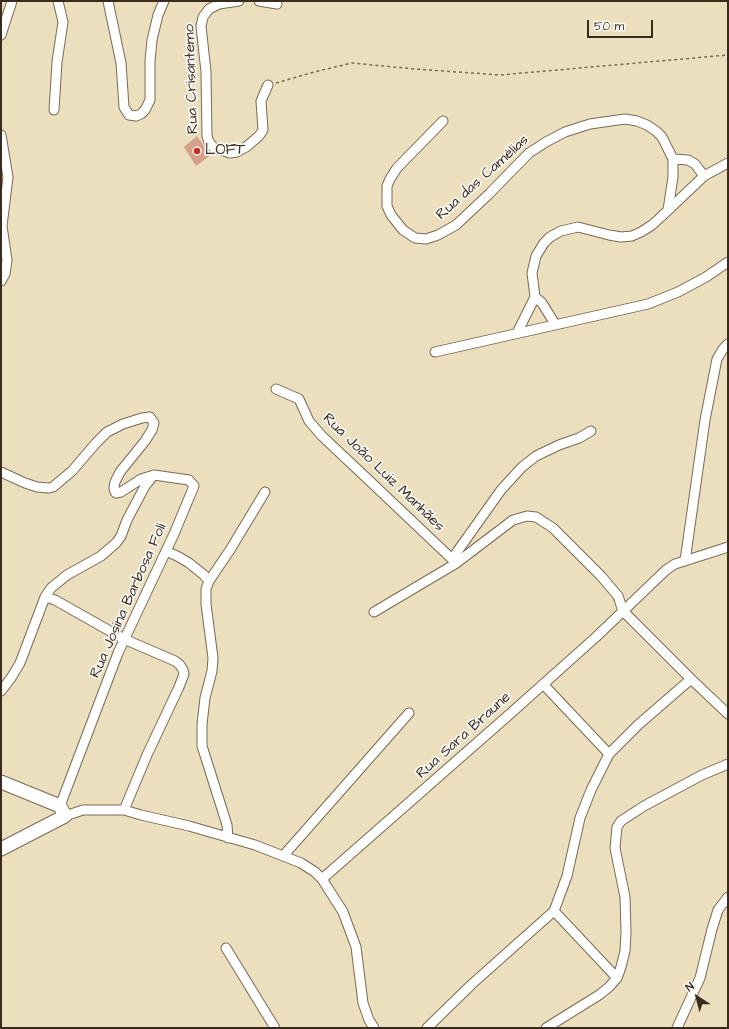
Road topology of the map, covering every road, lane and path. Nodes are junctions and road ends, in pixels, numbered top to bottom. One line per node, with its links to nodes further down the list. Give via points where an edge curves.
1 (12, 1): 8 (street)
2 (58, 1): 11 (street, via 63,22)
3 (108, 1): 4 (street, via 121,63 124,107 129,115 136,116 145,110 150,100 152,40)
4 (164, 1)
5 (239, 1): 10 (street, Rua Crisantemo, via 213,6 205,13 201,26 206,72 207,136 214,148 230,153 237,152 259,136 263,130 261,101)
6 (259, 1): 7 (street)
7 (277, 4)
8 (1, 35)
9 (728, 55): 10 (path, via 500,75 352,63)
10 (268, 85)
11 (54, 110)
12 (443, 121): 14 (street, Rua das Camélias, via 397,168 388,186 387,206 390,215 403,230 415,238 426,239 456,225 529,153 565,132 590,124 625,119 647,125 659,134)
13 (1, 135): 17 (street, via 8,177)
14 (673, 159): 16 (street, via 688,160 695,164); 18 (street, Rua das Camélias)
15 (728, 163): 16 (street)
16 (704, 176): 18 (street)
17 (4, 190): 20 (street, via 2,226 7,260 6,274)
18 (668, 210): 21 (street, via 648,228 632,236 609,236 578,227 550,237 539,249 532,268)
19 (728, 262): 22 (street, via 678,292 648,304)
20 (1, 281)
21 (535, 297): 22 (street, via 542,303); 23 (street)
22 (555, 324): 23 (street)
23 (517, 333): 25 (street)
24 (728, 344): 33 (street, via 717,360 705,420)
25 (435, 352)
26 (276, 389): 34 (street, Rua João Luiz Manhães, via 299,399 309,421 322,436)
27 (591, 431): 34 (street, via 536,456 522,467 501,490)
28 (1, 472): 29 (street, via 25,484 53,487 72,471 107,432 123,424 150,417 154,420 152,430 120,472 114,491 122,492 145,477)
29 (154, 475): 32 (street, Rua Josina Barbosa Foli, via 185,479 191,481 194,486); 36 (street, via 145,486 116,543 101,556 58,582)
30 (265, 492): 35 (street)
31 (728, 547): 33 (street, Rua Sara Braune)
32 (166, 551): 35 (street, via 189,563); 39 (street, Rua Josina Barbosa Foli)
33 (685, 561): 37 (street, Rua Sara Braune, via 666,570)
34 (453, 562): 37 (street, via 513,520 527,516 536,517 553,528 601,576 618,596); 38 (street)
35 (209, 581): 50 (street, via 206,604 214,658 205,698 202,746 227,825)
36 (45, 597): 39 (street, via 55,600); 42 (street, via 20,663)
37 (623, 611): 40 (street); 41 (street, Rua Sara Braune)
38 (374, 612)
39 (124, 639): 48 (street, via 175,661 184,674); 49 (street, Rua Josina Barbosa Foli)
40 (690, 679): 44 (street); 45 (street)
41 (543, 684): 45 (street); 53 (street, Rua Sara Braune)
42 (1, 691)
43 (409, 714): 52 (street)
44 (728, 714)
45 (609, 754): 55 (street, via 590,790 580,818 567,876)
46 (728, 764): 57 (street, via 644,806 617,827 615,848 625,897 626,932 625,952)
47 (1, 782): 49 (street)
48 (124, 810): 49 (street); 50 (street)
49 (62, 811): 51 (street)
50 (228, 838): 52 (street)
51 (1, 849)
52 (284, 855): 53 (street, via 301,863)
53 (322, 879): 59 (street, via 343,912 356,947 363,1003)
54 (728, 897): 62 (street, via 718,910 700,978)
55 (554, 911): 57 (street); 60 (street)
56 (226, 948): 58 (street)
57 (617, 978): 61 (street, via 599,995)
58 (275, 1028)
59 (374, 1028)
60 (427, 1028)
61 (546, 1028)
62 (677, 1028)

